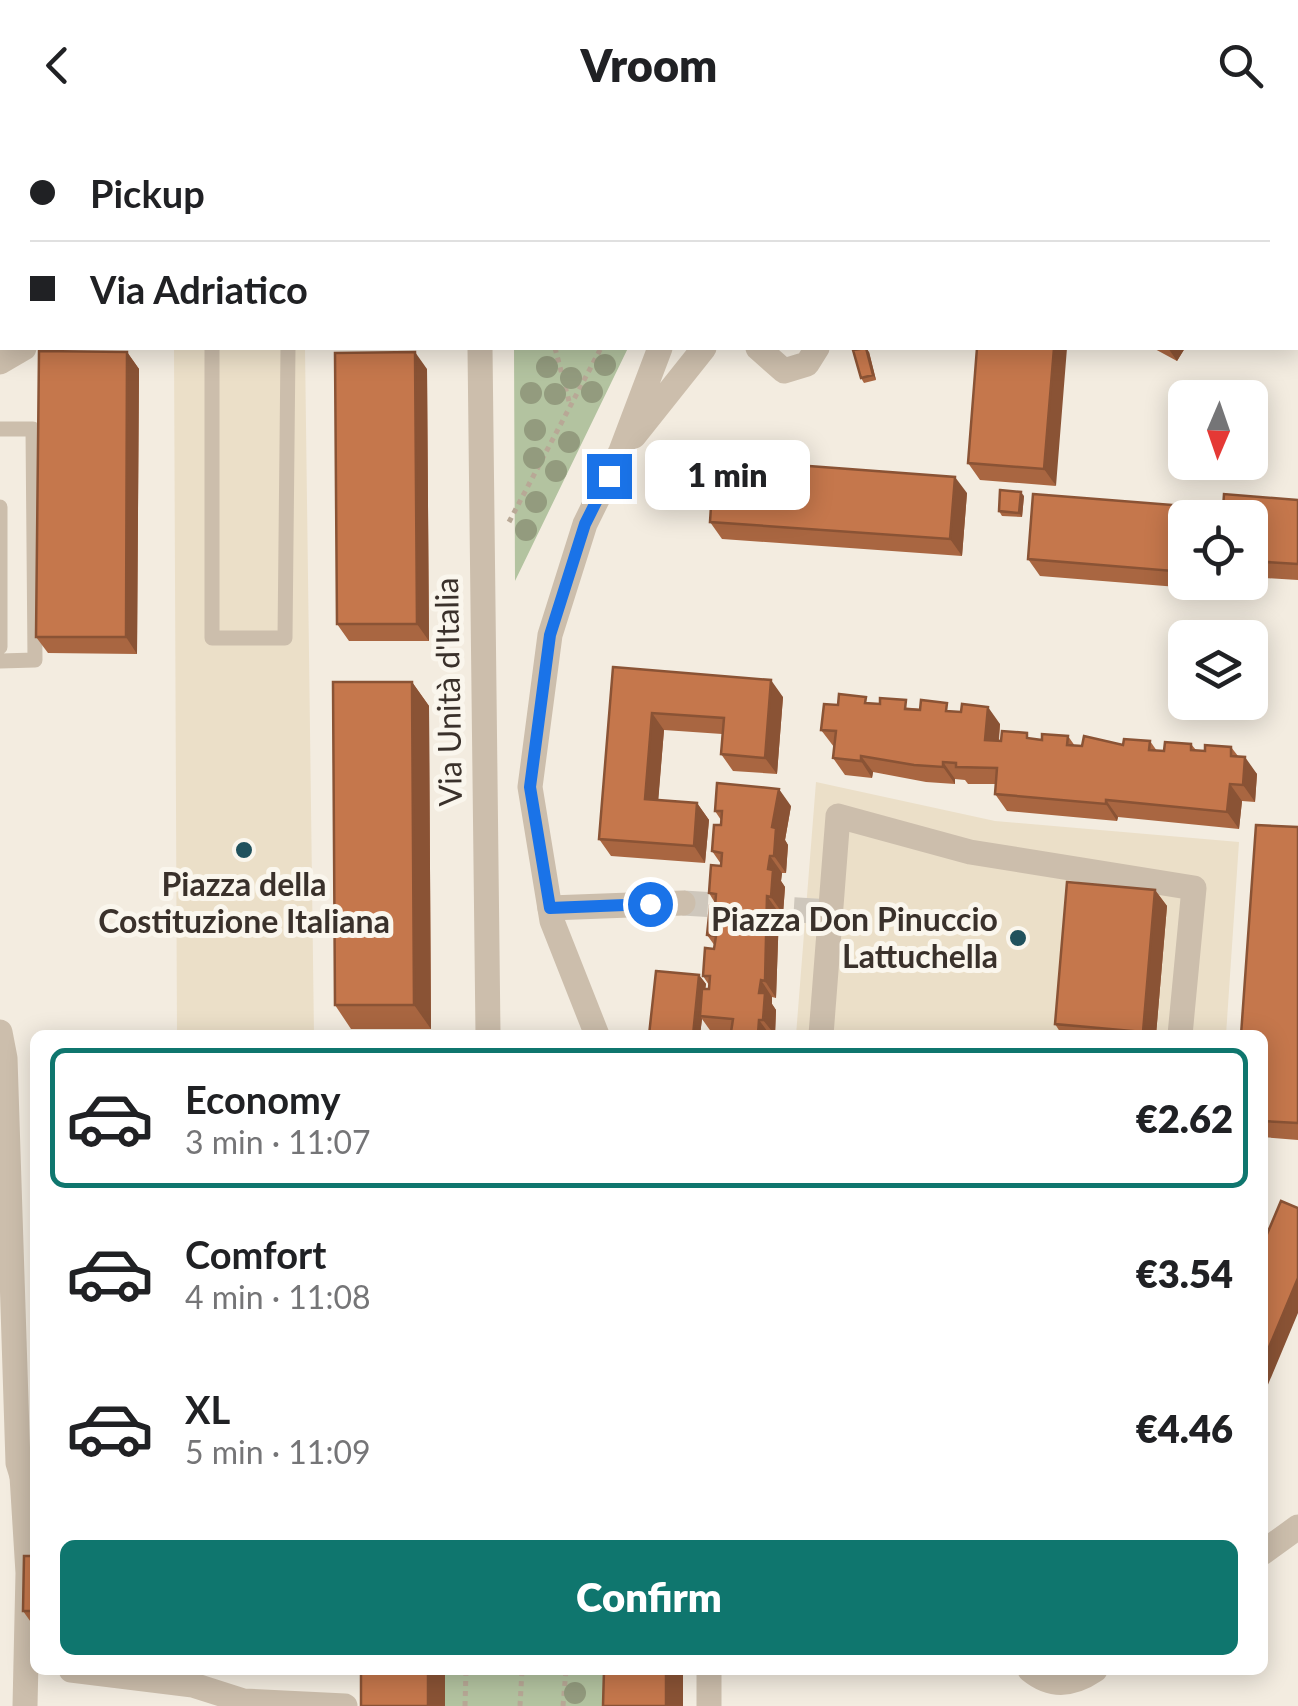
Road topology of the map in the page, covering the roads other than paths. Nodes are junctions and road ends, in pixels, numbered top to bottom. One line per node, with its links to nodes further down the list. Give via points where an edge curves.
1 (212, 350): 2 (lane, via 212,638 286,638)
2 (288, 350)
3 (480, 350): 15 (street, Via Unità d'Italia)
4 (659, 350): 9 (street)
5 (760, 350): 6 (street, via 784,371 807,364)
6 (815, 350)
7 (697, 359): 9 (street)
8 (0, 429): 12 (lane, via 33,429 34,660)
9 (621, 451): 14 (street, via 585,524 550,635 530,787)
10 (0, 507): 11 (lane)
11 (0, 647)
12 (0, 660)
13 (683, 903): 14 (street)
14 (550, 908): 16 (street)
15 (488, 1030)
16 (595, 1030)
17 (821, 1030): 18 (street, via 838,816 970,852 1194,888)
18 (1180, 1030)
19 (0, 1032): 20 (street)
20 (17, 1403): 21 (street)
21 (28, 1440): 22 (street)
22 (29, 1483): 23 (street)
23 (30, 1524)
24 (1298, 1527): 25 (street)
25 (1268, 1549)
26 (30, 1665): 31 (street)
27 (112, 1675): 32 (street, via 193,1685 243,1701)
28 (709, 1675): 33 (street)
29 (1085, 1675): 30 (street)
30 (1044, 1686)
31 (25, 1706)
32 (345, 1706)
33 (709, 1706)

